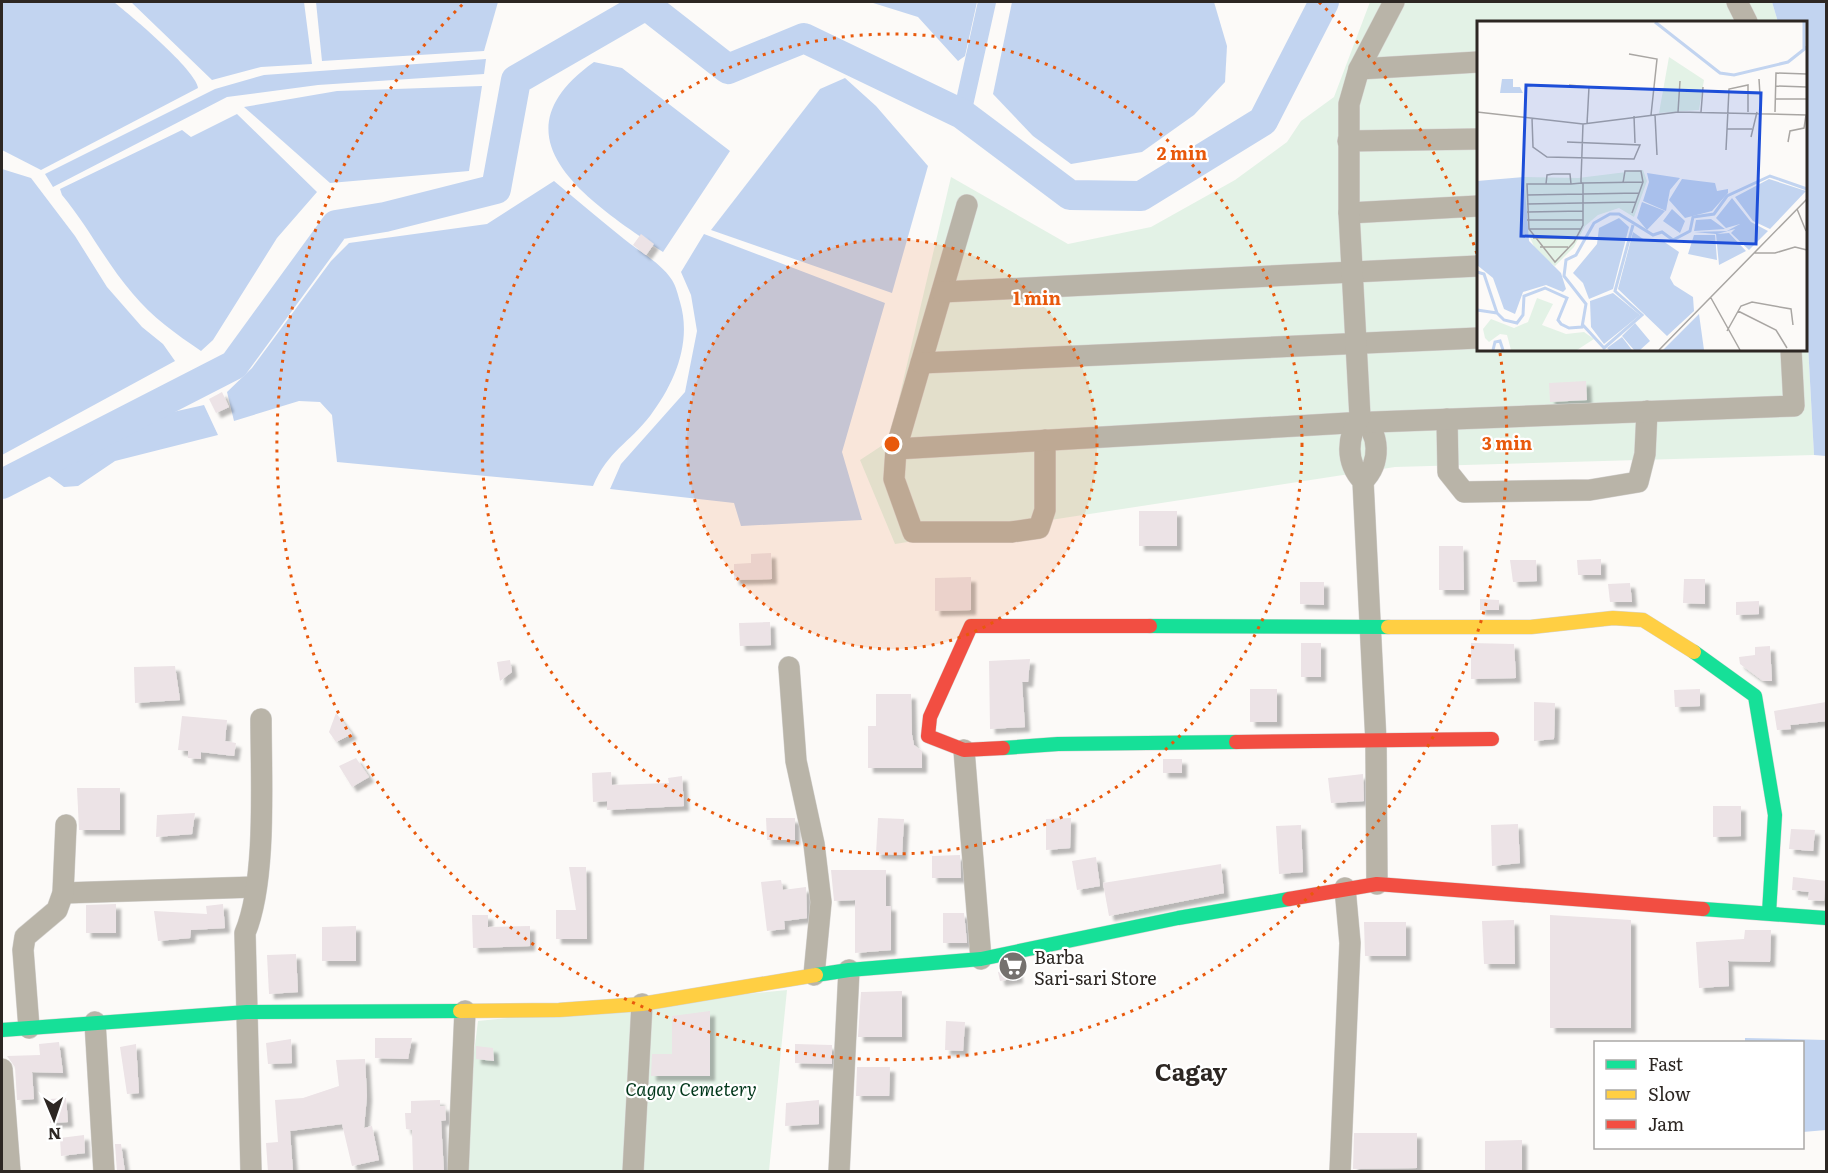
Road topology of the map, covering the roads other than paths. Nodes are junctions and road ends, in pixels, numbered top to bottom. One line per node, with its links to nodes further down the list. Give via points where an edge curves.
1 (1394, 2): 5 (street)
2 (1737, 2): 3 (street)
3 (1746, 21)
4 (1477, 62): 5 (street)
5 (1359, 69): 7 (street, via 1349,104)
6 (1477, 139): 7 (street)
7 (1348, 141): 10 (street)
8 (967, 206): 13 (street)
9 (1477, 206): 10 (street)
10 (1349, 213): 12 (street)
11 (1477, 266): 12 (street)
12 (1353, 273): 13 (street); 15 (street)
13 (942, 292): 17 (street)
14 (1477, 338): 15 (street)
15 (1357, 344): 17 (street); 20 (street)
16 (1791, 351): 18 (street, via 1794,406)
17 (921, 363): 22 (street)
18 (1647, 411): 19 (street); 19 (street, via 1645,454 1638,482 1590,490 1464,492 1448,472)
19 (1447, 419): 20 (street)
20 (1361, 420): 21 (street); 23 (street, via 1351,434 1351,466 1363,481)
21 (1045, 440): 22 (street); 22 (street, via 1045,510 1039,528 1011,532 913,532 894,479)
22 (896, 449)
23 (1371, 625): 27 (street); 28 (street, via 971,626 930,717 928,736); 34 (street, via 1531,627 1613,618 1643,620 1707,660 1755,696 1775,815)
24 (789, 667): 38 (street, via 796,761 814,844 821,902)
25 (261, 719): 31 (street)
26 (1492, 739): 27 (street)
27 (1376, 742): 28 (street, via 1058,744); 30 (street)
28 (964, 750): 36 (street)
29 (66, 825): 33 (street)
30 (1377, 884): 32 (street); 34 (street)
31 (255, 887): 33 (street); 41 (street, via 254,913 245,933)
32 (1345, 888): 36 (street); 52 (street, via 1350,943)
33 (63, 893): 43 (street, via 57,910 25,938)
34 (1769, 913): 35 (street)
35 (1827, 918)
36 (981, 958): 37 (street)
37 (849, 970): 38 (street); 51 (street)
38 (814, 975): 39 (street)
39 (642, 1004): 40 (street); 50 (street)
40 (465, 1011): 41 (street); 49 (street)
41 (247, 1012): 42 (street); 48 (street)
42 (95, 1022): 43 (street); 47 (street)
43 (29, 1028): 44 (street)
44 (2, 1030)
45 (2, 1069): 46 (street)
46 (10, 1172)
47 (104, 1172)
48 (251, 1172)
49 (458, 1172)
50 (633, 1172)
51 (839, 1172)
52 (1340, 1172)

